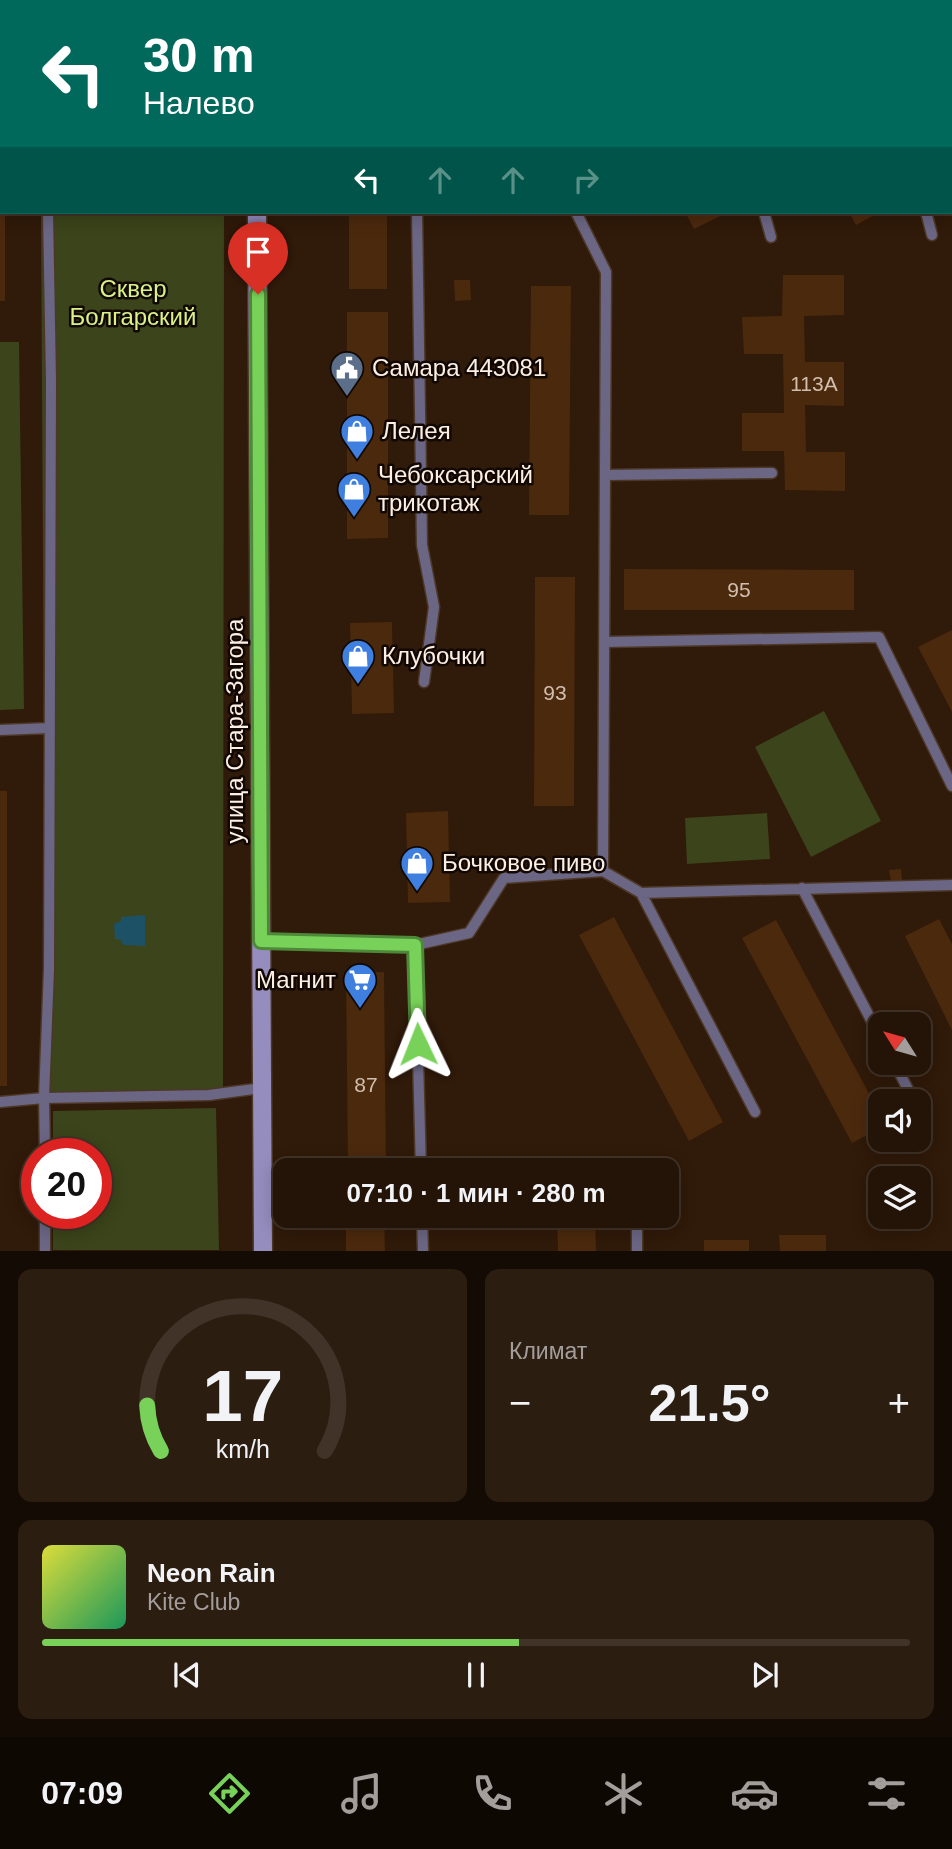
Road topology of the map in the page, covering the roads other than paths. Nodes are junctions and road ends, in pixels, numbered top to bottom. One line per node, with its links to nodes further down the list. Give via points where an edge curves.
1 (48, 214): 13 (lane)
2 (257, 214): 20 (main road, улица Стара-Загора)
3 (417, 214): 12 (lane, via 422,546 434,607)
4 (577, 214): 10 (lane, via 606,272)
5 (765, 214): 8 (lane)
6 (927, 214): 7 (lane)
7 (932, 235)
8 (771, 237)
9 (772, 473): 10 (lane)
10 (605, 475): 11 (lane)
11 (604, 642): 15 (lane, via 879,637); 16 (lane)
12 (424, 682)
13 (50, 728): 14 (lane); 24 (lane)
14 (0, 730)
15 (952, 786)
16 (603, 871): 19 (lane); 21 (lane, via 504,878 468,933)
17 (952, 885): 18 (lane)
18 (802, 888): 19 (lane); 22 (lane)
19 (641, 893): 26 (lane)
20 (261, 941): 21 (lane); 23 (main road, улица Стара-Загора)
21 (415, 945): 28 (lane)
22 (868, 1014)
23 (262, 1088): 24 (lane, via 209,1095); 29 (main road, улица Стара-Загора)
24 (44, 1098): 25 (lane); 27 (lane)
25 (0, 1102)
26 (755, 1112)
27 (45, 1138)
28 (421, 1158)
29 (262, 1207): 30 (lane); 35 (main road, улица Стара-Загора)
30 (273, 1207)
31 (422, 1228): 36 (lane)
32 (637, 1228): 37 (lane)
33 (45, 1229): 34 (lane)
34 (45, 1251)
35 (263, 1251)
36 (423, 1251)
37 (637, 1251)

